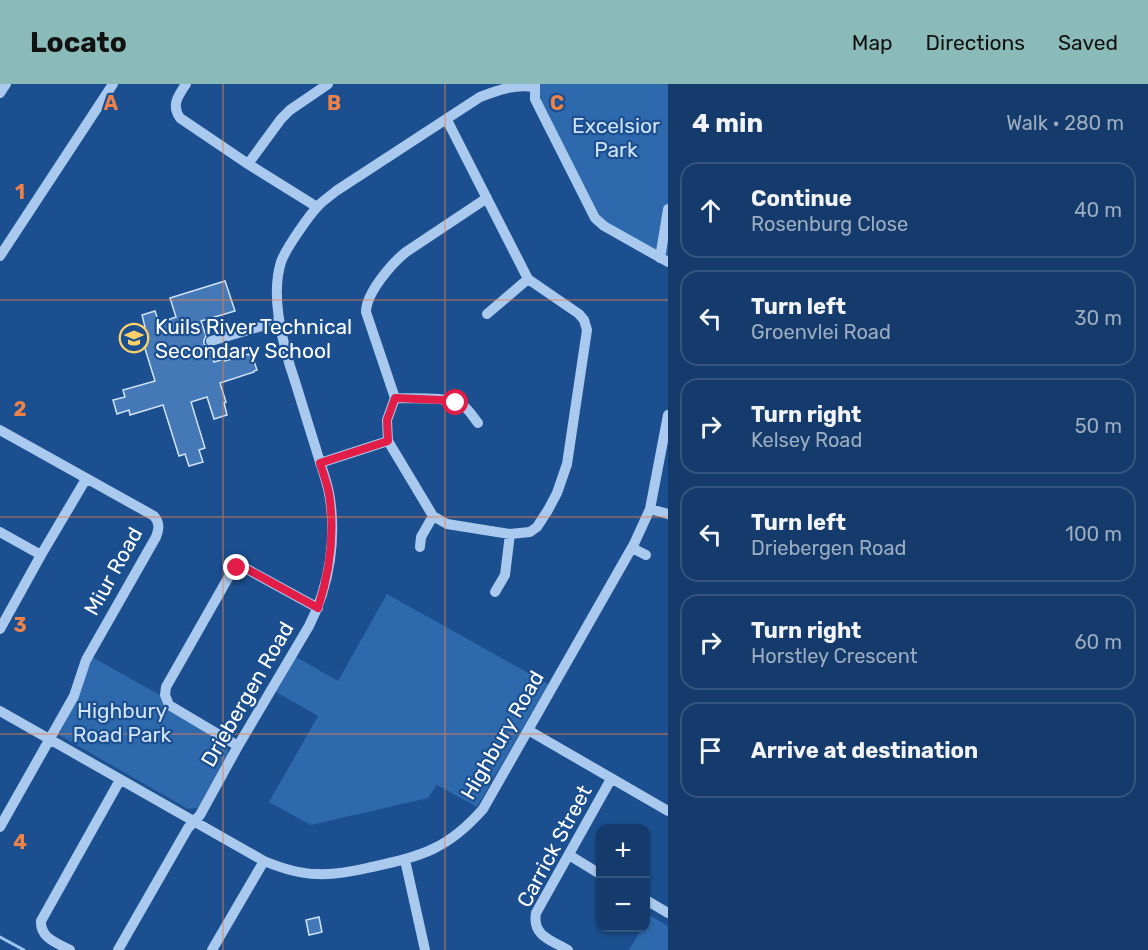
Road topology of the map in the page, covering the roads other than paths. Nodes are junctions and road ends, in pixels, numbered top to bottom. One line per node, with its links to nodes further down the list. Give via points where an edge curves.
1 (6, 84): 6 (street)
2 (113, 84): 12 (street)
3 (186, 84): 8 (street, via 175,103 180,118)
4 (328, 84): 8 (street, via 281,119)
5 (534, 85): 7 (street, Driebergen Road, via 502,89 480,97); 13 (street, via 535,99 595,219)
6 (0, 93)
7 (447, 120): 9 (street); 10 (street, Driebergen Road)
8 (249, 164): 10 (street)
9 (487, 198): 14 (street); 18 (street, via 401,256 370,296 366,312)
10 (317, 207): 16 (street, Driebergen Road, via 281,261)
11 (668, 209): 13 (street)
12 (0, 256)
13 (664, 260)
14 (528, 279): 15 (street); 29 (street, via 579,315 587,330 567,464 557,493 537,527 530,532)
15 (487, 314)
16 (279, 321): 17 (street); 23 (street, Driebergen Road)
17 (211, 341)
18 (395, 398): 20 (street, via 456,403); 22 (street, via 387,420)
19 (668, 415): 25 (street, Highbury Road)
20 (478, 423)
21 (0, 430): 24 (street, Miur Road)
22 (388, 441): 23 (street); 27 (street)
23 (320, 463): 35 (street, Driebergen Road, via 332,519 330,562)
24 (86, 479): 32 (street); 39 (street, Miur Road, via 154,516 159,529 86,660 74,696)
25 (650, 509): 26 (street); 31 (street, Highbury Road)
26 (668, 514)
27 (433, 516): 29 (street, via 447,524); 30 (street)
28 (0, 531): 32 (street)
29 (510, 534): 34 (street, via 505,575)
30 (420, 547)
31 (632, 548): 33 (street); 38 (street, Highbury Road)
32 (41, 555): 36 (street)
33 (646, 555)
34 (495, 592)
35 (318, 608): 40 (street, Driebergen Road); 40 (street, via 245,568 232,571 165,695 169,705)
36 (0, 629)
37 (0, 711): 39 (street, Highbury Road)
38 (528, 730): 41 (street); 47 (street, Highbury Road, via 471,823 441,846)
39 (50, 739): 42 (street, Highbury Road); 45 (street, Miur Road)
40 (238, 746): 44 (street, Driebergen Road)
41 (611, 779): 43 (street); 46 (street, Carrick Street)
42 (120, 780): 44 (street, Highbury Road); 52 (street, via 41,921 45,935)
43 (668, 811)
44 (194, 821): 48 (street, Highbury Road); 53 (street, Driebergen Road)
45 (0, 827)
46 (569, 855): 49 (street); 56 (street, Carrick Street, via 535,919 539,934)
47 (405, 860): 48 (street, Highbury Road, via 330,875 291,871); 55 (street)
48 (264, 861): 54 (street)
49 (596, 872)
50 (650, 903): 51 (street)
51 (668, 913)
52 (70, 950)
53 (118, 950)
54 (212, 950)
55 (425, 950)
56 (568, 950)

